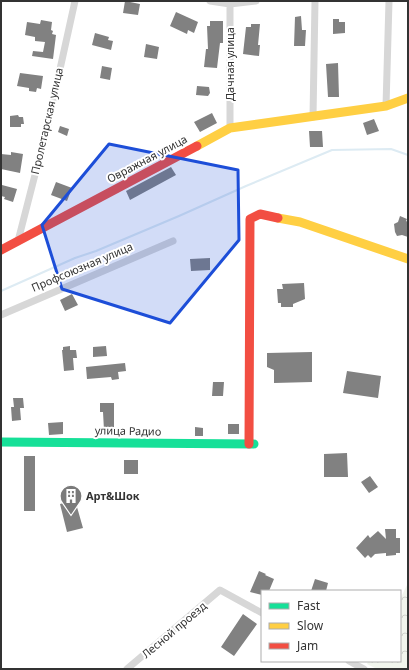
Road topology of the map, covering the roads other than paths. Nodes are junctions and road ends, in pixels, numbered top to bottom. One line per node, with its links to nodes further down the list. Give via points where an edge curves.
1 (74, 1): 11 (street, Пролетарская улица, via 47,128)
2 (210, 1): 6 (street)
3 (256, 1): 6 (street)
4 (315, 1): 9 (street)
5 (389, 1): 8 (street)
6 (230, 3): 10 (street, Дачная улица)
7 (408, 98): 8 (street, Овражная улица)
8 (386, 106): 9 (street, Овражная улица)
9 (313, 116): 10 (street, Овражная улица)
10 (230, 128): 11 (street, Овражная улица)
11 (18, 241): 13 (street, Овражная улица)
12 (173, 241): 15 (street, Профсоюзная улица)
13 (1, 250)
14 (408, 259): 16 (street, улица Радио, via 300,222 260,214 250,220 252,444)
15 (1, 315)
16 (1, 442)
17 (261, 612): 19 (street, Лесной проезд, via 220,590)
18 (351, 662): 20 (street)
19 (127, 669)
20 (364, 669)

